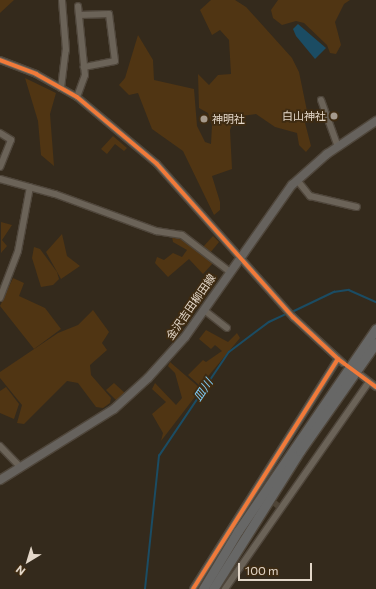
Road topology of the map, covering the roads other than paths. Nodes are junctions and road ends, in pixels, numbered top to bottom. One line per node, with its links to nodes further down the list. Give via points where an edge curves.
1 (62, 0): 6 (street, via 66,50)
2 (78, 6): 3 (street)
3 (79, 15): 5 (street); 5 (street, via 109,14 115,61)
4 (0, 60): 6 (street)
5 (84, 67): 7 (street)
6 (61, 88): 7 (street)
7 (77, 98): 18 (street, via 176,182)
8 (321, 100): 11 (street)
9 (376, 121): 11 (main road, 金沢吉田柳田線)
10 (0, 133): 12 (street, via 11,140)
11 (338, 147): 15 (main road, 金沢吉田柳田線)
12 (1, 158): 13 (street)
13 (0, 167)
14 (0, 179): 16 (street)
15 (297, 180): 17 (street, via 310,196 338,206); 18 (main road, 金沢吉田柳田線)
16 (30, 187): 19 (street, via 156,231 182,235); 20 (street, via 16,257)
17 (357, 207)
18 (239, 257): 19 (main road, 金沢吉田柳田線); 31 (street, via 293,317 341,361)
19 (230, 272): 21 (main road, 金沢吉田柳田線)
20 (0, 298)
21 (204, 310): 22 (street); 29 (main road, 金沢吉田柳田線, via 170,355 114,409)
22 (227, 328)
23 (376, 328): 32 (highway, via 238,531)
24 (376, 343): 33 (highway, via 300,451)
25 (362, 376): 26 (street)
26 (369, 382): 27 (street); 34 (street)
27 (376, 387)
28 (0, 446): 29 (street)
29 (20, 467): 30 (main road, 金沢吉田柳田線)
30 (0, 480)
31 (193, 589)
32 (203, 589)
33 (213, 589)
34 (225, 589)

